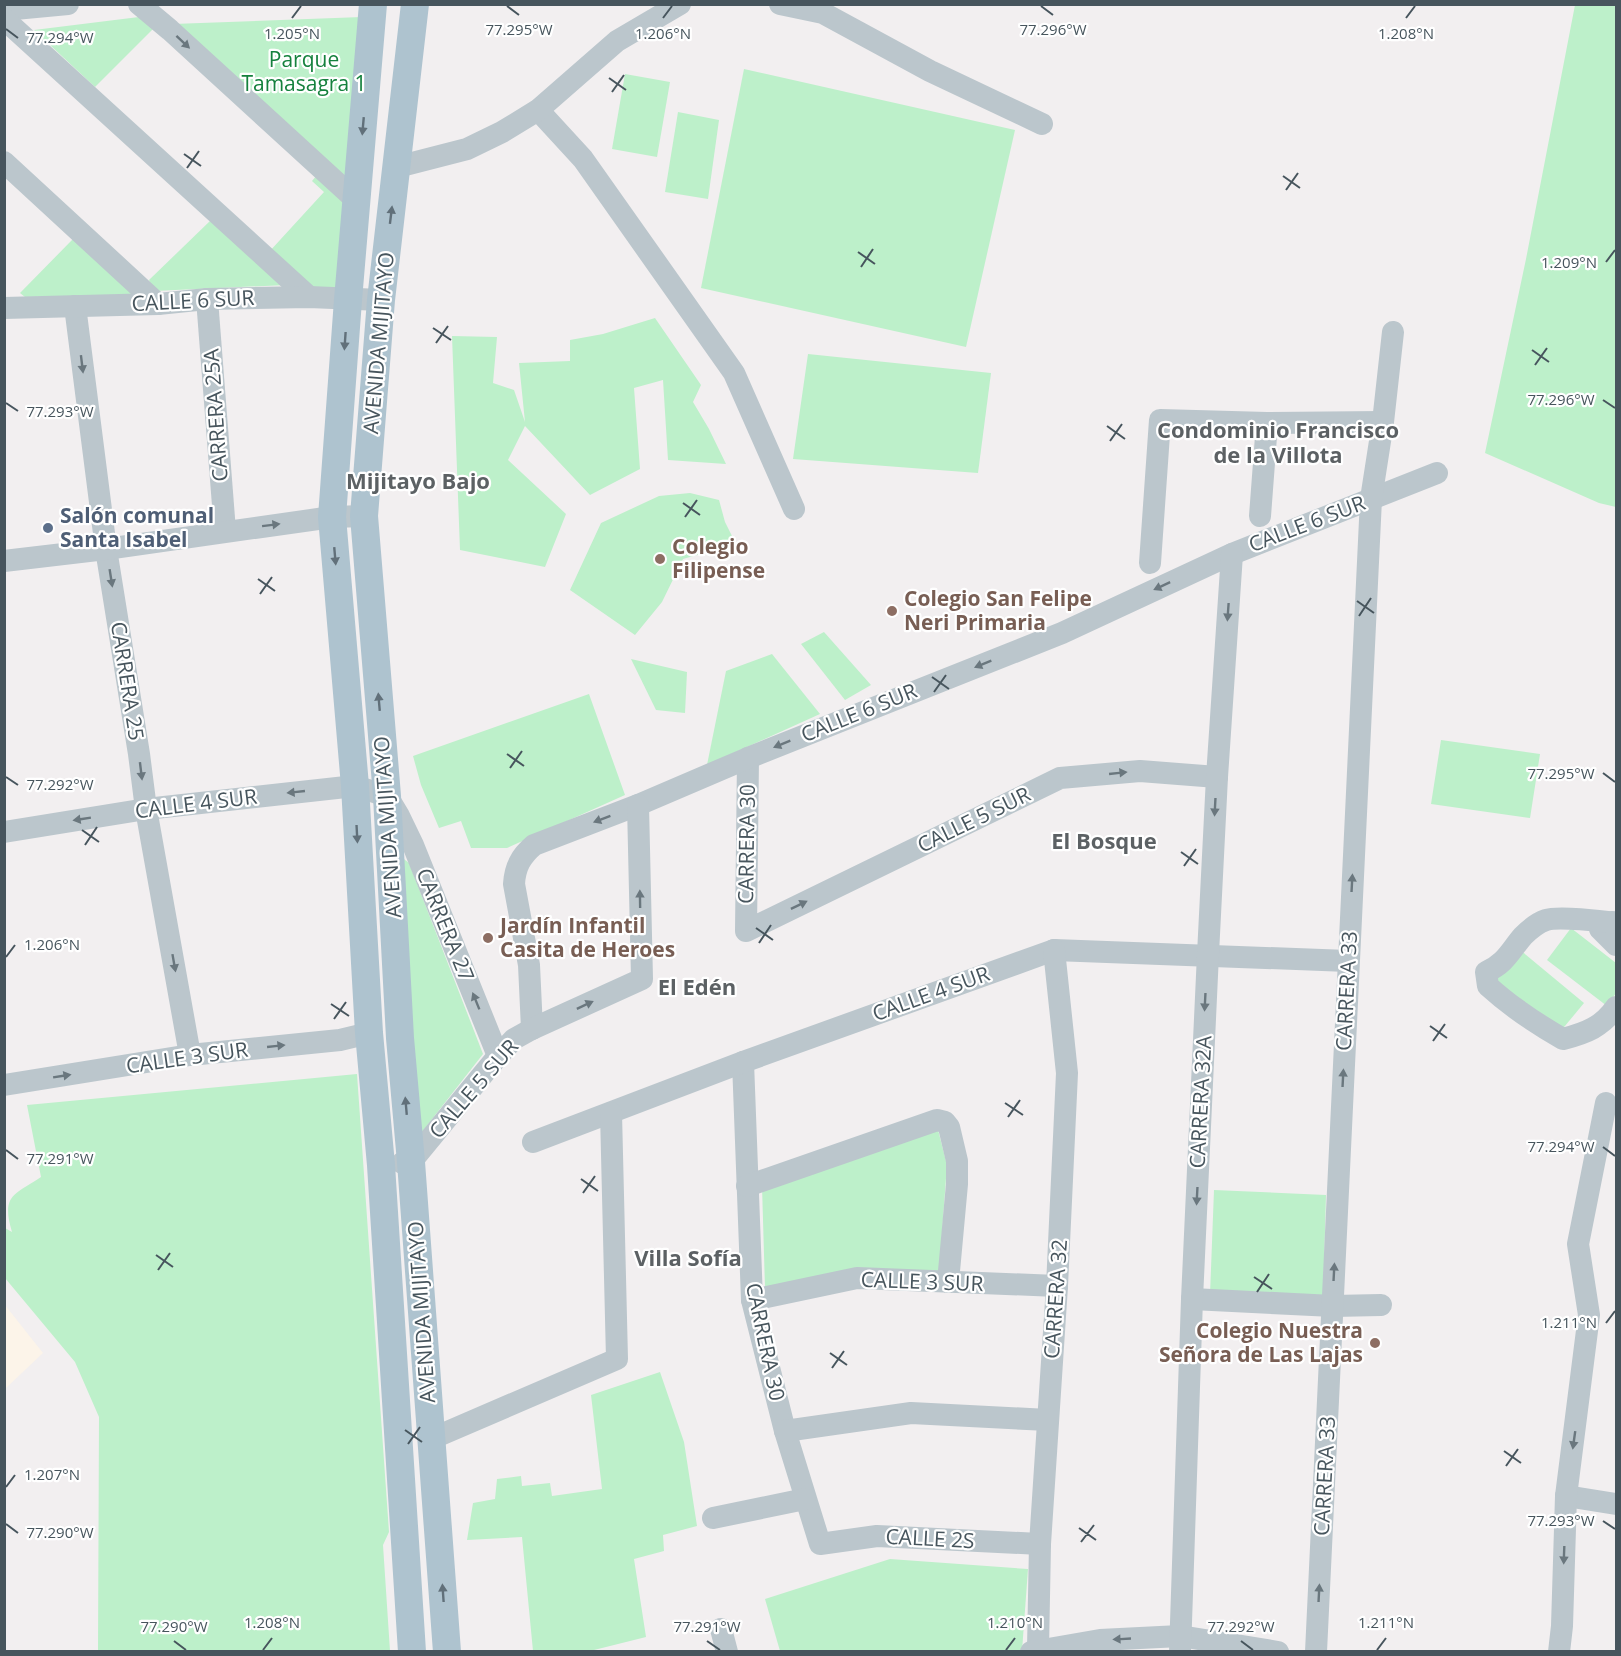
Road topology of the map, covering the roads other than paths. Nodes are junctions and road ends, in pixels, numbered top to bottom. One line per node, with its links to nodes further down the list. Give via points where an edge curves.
1 (68, 4): 7 (street)
2 (139, 4): 13 (street, one-way to 13)
3 (374, 4): 13 (main road, AVENIDA MIJITAYO, one-way to 13)
4 (415, 4): 12 (main road, AVENIDA MIJITAYO)
5 (680, 4): 9 (street, via 617,41)
6 (780, 4): 10 (street, via 823,13 930,71)
7 (4, 10)
8 (4, 18): 15 (street)
9 (538, 110): 12 (street, via 467,149); 27 (street, via 583,159 734,373)
10 (1042, 123)
11 (4, 162): 19 (street)
12 (397, 167): 18 (main road, AVENIDA MIJITAYO, one-way to 12)
13 (357, 201): 17 (main road, AVENIDA MIJITAYO)
14 (4, 290): 21 (street)
15 (309, 297): 16 (street, CALLE 6 SUR); 17 (street, CALLE 6 SUR)
16 (207, 299): 19 (street, CALLE 6 SUR); 31 (street, CARRERA 25A)
17 (348, 300): 18 (street, CALLE 6 SUR); 30 (main road, AVENIDA MIJITAYO, one-way to 30)
18 (381, 300): 28 (main road, AVENIDA MIJITAYO)
19 (158, 304): 20 (street, CALLE 6 SUR)
20 (75, 306): 21 (street, CALLE 6 SUR); 32 (street, CARRERA 25, one-way to 32)
21 (14, 307)
22 (1393, 332): 23 (street, CARRERA 33)
23 (1383, 422): 24 (street); 26 (street, CARRERA 33)
24 (1267, 423): 29 (street); 35 (street, via 1160,420)
25 (1437, 473): 26 (street, CALLE 6 SUR)
26 (1371, 500): 33 (street, CALLE 6 SUR); 48 (street, CARRERA 33, one-way to 26)
27 (794, 509)
28 (364, 516): 30 (street); 39 (main road, AVENIDA MIJITAYO, one-way to 28)
29 (1260, 516)
30 (332, 517): 31 (street, one-way to 30); 38 (main road, AVENIDA MIJITAYO, one-way to 38)
31 (225, 531): 32 (street)
32 (106, 549): 34 (street); 41 (street, CARRERA 25, one-way to 41)
33 (1232, 554): 36 (street, CALLE 6 SUR, one-way to 36, via 1062,633); 37 (street, CARRERA 32A, one-way to 37)
34 (4, 561)
35 (1150, 563)
36 (748, 758): 40 (street, CALLE 6 SUR); 44 (street, CARRERA 30)
37 (1217, 777): 44 (street, CALLE 5 SUR, one-way to 37, via 1060,778 1140,771); 47 (street, CARRERA 32A, one-way to 47)
38 (355, 786): 39 (street, CALLE 4 SUR); 41 (street, CALLE 4 SUR, one-way to 41); 51 (main road, AVENIDA MIJITAYO, one-way to 51)
39 (387, 796): 53 (street, CARRERA 27, one-way to 39, via 413,845); 59 (main road, AVENIDA MIJITAYO, one-way to 39)
40 (638, 805): 50 (street, CALLE 5 SUR, one-way to 40, via 642,979); 50 (street, CALLE 6 SUR, one-way to 50, via 534,845 519,862 514,884 529,965)
41 (146, 809): 42 (street, CALLE 4 SUR, one-way to 42); 52 (street, CARRERA 25, one-way to 52)
42 (4, 831)
43 (1614, 923): 45 (street, via 1600,929); 49 (street, via 1548,919 1534,926 1497,967 1486,972 1488,986 1499,996 1563,1040 1588,1033)
44 (746, 931)
45 (1617, 945)
46 (1054, 950): 47 (street, CALLE 4 SUR); 54 (street, CALLE 4 SUR); 63 (street, CARRERA 32, via 1067,1073)
47 (1208, 954): 48 (street, CALLE 4 SUR); 64 (street, CARRERA 32A, one-way to 64)
48 (1348, 961): 67 (street, CARRERA 33, one-way to 48)
49 (1617, 1007)
50 (532, 1029): 53 (street, CALLE 5 SUR, via 514,1039)
51 (369, 1032): 52 (street, CALLE 3 SUR, one-way to 51, via 340,1040); 60 (main road, AVENIDA MIJITAYO)
52 (190, 1055): 55 (street, CALLE 3 SUR, one-way to 52)
53 (498, 1056): 59 (street, CALLE 5 SUR)
54 (743, 1062): 57 (street, CALLE 4 SUR); 61 (street, CARRERA 30)
55 (5, 1083)
56 (1606, 1103): 71 (street, one-way to 71, via 1578,1244 1589,1315)
57 (610, 1113): 58 (street, CALLE 4 SUR); 70 (street, via 617,1359)
58 (533, 1142)
59 (411, 1162): 60 (street); 70 (main road, AVENIDA MIJITAYO)
60 (381, 1165): 80 (main road, AVENIDA MIJITAYO)
61 (747, 1186): 62 (street, via 937,1120 945,1122 957,1161); 65 (street, CARRERA 30)
62 (948, 1282): 63 (street, CALLE 3 SUR); 65 (street, CALLE 3 SUR, via 857,1278)
63 (1057, 1286): 68 (street, CARRERA 32)
64 (1192, 1299): 67 (street); 78 (street, CARRERA 32A)
65 (752, 1300): 69 (street, CARRERA 30)
66 (1381, 1305): 67 (street)
67 (1333, 1306): 84 (street, CARRERA 33, one-way to 67)
68 (1048, 1420): 69 (street, via 911,1413); 76 (street, CARRERA 32)
69 (785, 1431): 72 (street, CARRERA 30)
70 (431, 1439): 81 (main road, AVENIDA MIJITAYO, one-way to 70)
71 (1566, 1496): 73 (street); 85 (street, one-way to 85)
72 (804, 1499): 74 (street); 75 (street, CARRERA 30)
73 (1617, 1504)
74 (713, 1518)
75 (820, 1544): 76 (street, CALLE 2S, via 877,1536)
76 (1040, 1544): 79 (street, CARRERA 32)
77 (721, 1629): 82 (street)
78 (1180, 1644): 79 (street, one-way to 79, via 1100,1640); 83 (street)
79 (1035, 1650)
80 (412, 1652)
81 (447, 1652)
82 (727, 1652)
83 (1278, 1652)
84 (1316, 1652)
85 (1559, 1652)

